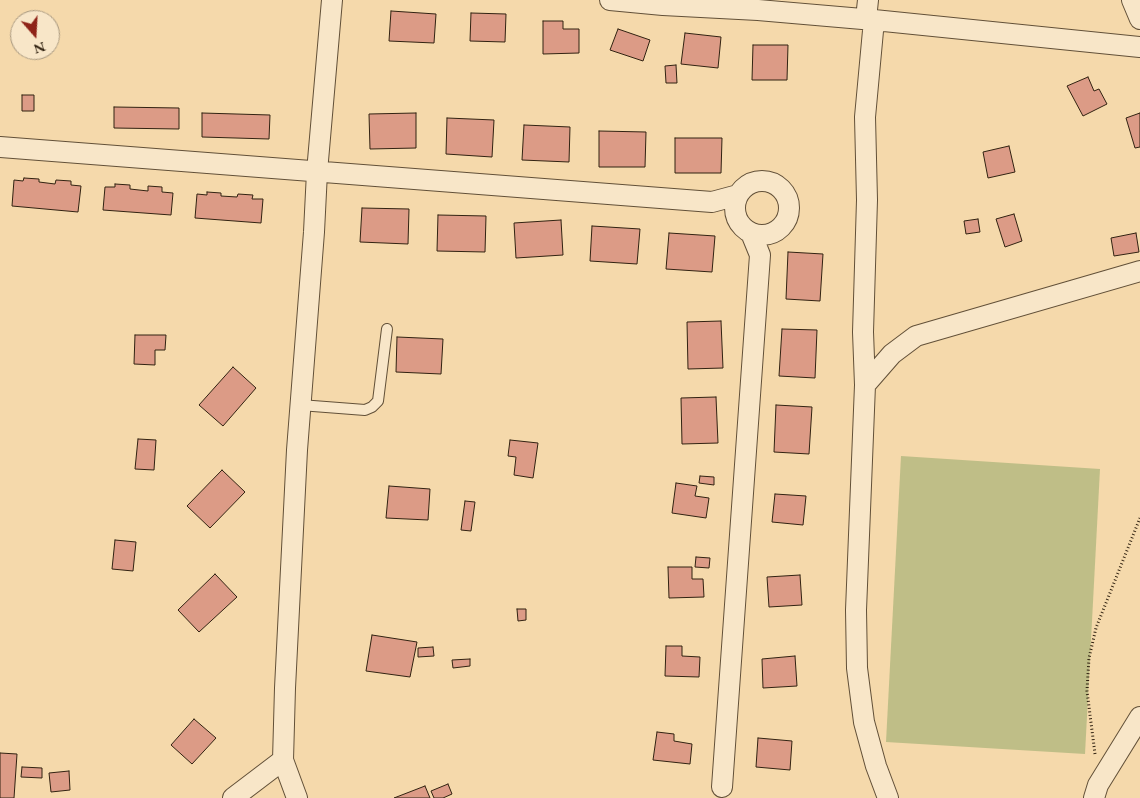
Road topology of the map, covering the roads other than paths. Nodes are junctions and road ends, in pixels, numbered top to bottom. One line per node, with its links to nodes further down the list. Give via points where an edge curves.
1 (332, 0): 9 (street)
2 (610, 0): 4 (street)
3 (1132, 0): 6 (street)
4 (662, 3): 5 (street)
5 (869, 13): 7 (street); 17 (street, via 865,117)
6 (1140, 19)
7 (1140, 48)
8 (0, 147): 9 (street)
9 (317, 172): 11 (street); 18 (street)
10 (738, 195): 11 (street); 12 (street, via 735,212); 13 (street, via 749,184 763,180 778,186 788,199 789,208 788,216)
11 (712, 202): 12 (street)
12 (745, 227): 13 (street, via 760,236); 14 (street)
13 (778, 231): 14 (street)
14 (760, 255): 21 (street)
15 (1140, 271): 17 (street, via 916,336 892,354)
16 (387, 329): 18 (lane, via 378,401 372,407 365,410)
17 (864, 385): 25 (street, via 857,668 864,722)
18 (300, 405): 20 (street)
19 (1140, 717): 22 (street)
20 (283, 760): 23 (street); 24 (street)
21 (722, 787)
22 (1096, 791)
23 (233, 798)
24 (297, 798)
25 (888, 798)

